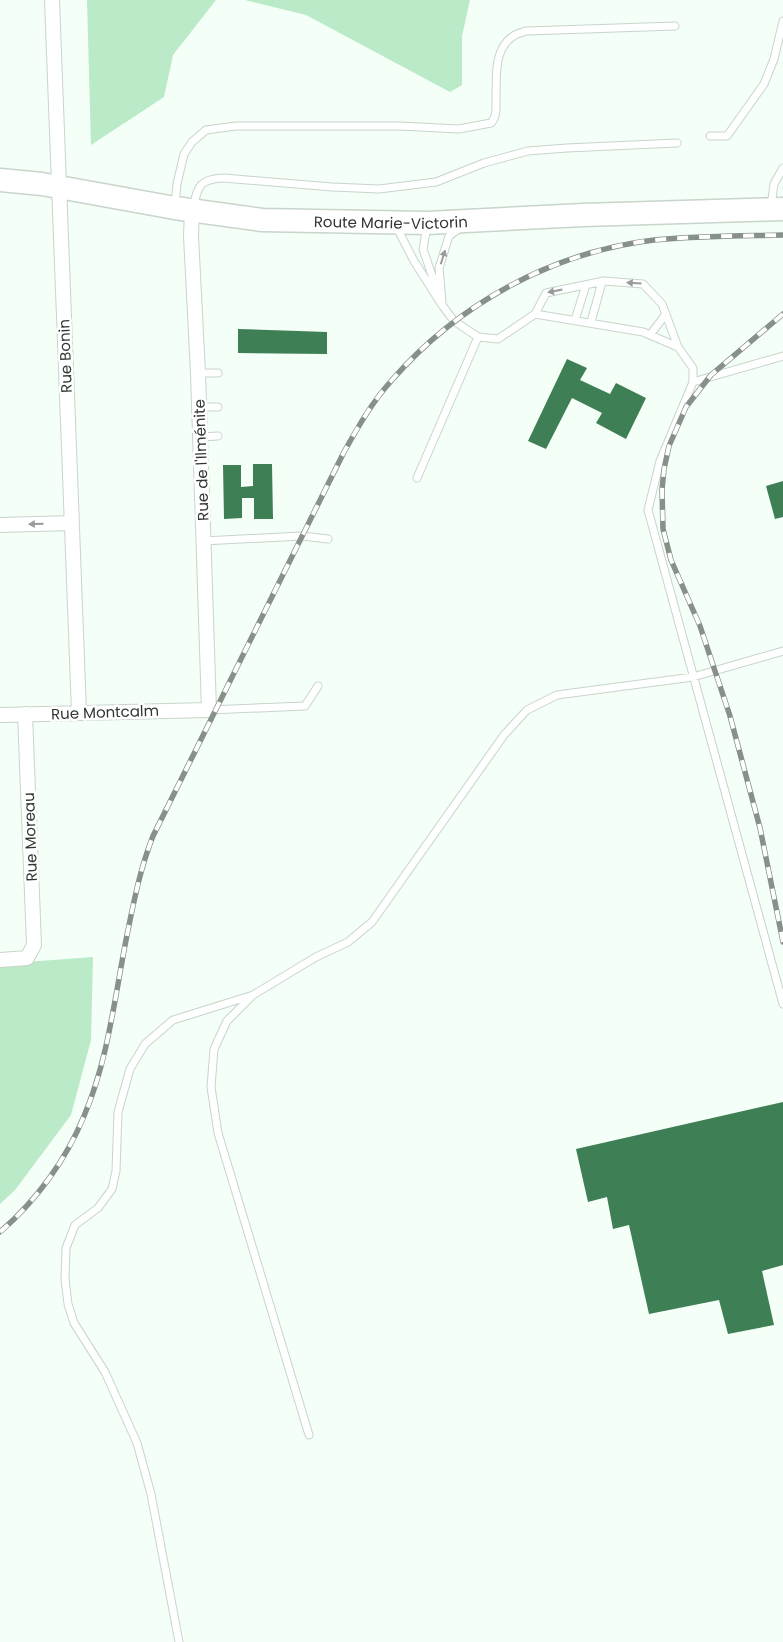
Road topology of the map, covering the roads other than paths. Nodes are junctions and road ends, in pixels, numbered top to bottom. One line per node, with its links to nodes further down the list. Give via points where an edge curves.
1 (52, 0): 8 (street, Rue Bonin)
2 (783, 22): 4 (lane, via 769,74 758,94 727,136)
3 (675, 26): 10 (lane, via 527,30 512,36 497,61 496,110 490,122 459,128 245,126 206,130 184,154 177,184)
4 (710, 136)
5 (677, 143): 10 (lane, via 528,151 484,162 436,182 379,189 209,178 201,184)
6 (783, 168): 9 (lane, via 774,184)
7 (0, 180): 8 (main road, Route Marie-Victorin)
8 (59, 187): 10 (main road, Route Marie-Victorin); 33 (street, Rue Bonin)
9 (777, 209): 11 (main road, Route Marie-Victorin)
10 (184, 210): 12 (main road, Route Marie-Victorin, via 262,220); 25 (street, Rue de l'Ilménite, via 191,236)
11 (482, 220): 13 (main road, Route Marie-Victorin); 16 (lane, one-way to 11, via 439,268 449,236 462,226)
12 (395, 223): 13 (main road, Route Marie-Victorin); 16 (lane)
13 (427, 223): 16 (lane, via 423,249)
14 (602, 282): 15 (lane); 18 (lane, one-way to 14, via 662,304 643,284); 20 (lane)
15 (586, 285): 17 (lane, one-way to 17, via 546,293); 19 (lane)
16 (442, 305): 22 (lane, via 454,321)
17 (535, 314): 19 (lane); 22 (lane, via 498,338)
18 (666, 314): 21 (lane); 23 (lane)
19 (575, 320): 20 (lane)
20 (591, 322): 21 (lane)
21 (650, 335): 23 (lane)
22 (478, 337): 32 (lane)
23 (678, 347): 27 (lane, via 692,368)
24 (783, 356): 27 (lane)
25 (198, 373): 26 (lane); 29 (street, Rue de l'Ilménite)
26 (218, 373)
27 (692, 382): 38 (lane, via 660,461 648,510)
28 (218, 407): 29 (lane)
29 (199, 408): 31 (street, Rue de l'Ilménite)
30 (218, 436): 31 (lane)
31 (200, 437): 36 (street, Rue de l'Ilménite)
32 (417, 478)
33 (71, 523): 34 (street, one-way to 34); 41 (street, Rue Bonin)
34 (0, 525)
35 (328, 539): 36 (lane, via 302,536)
36 (203, 541): 40 (street, Rue de l'Ilménite)
37 (783, 651): 38 (lane)
38 (693, 677): 45 (lane, via 557,695 527,710 504,735 372,922 348,942); 46 (lane)
39 (318, 686): 40 (lane, via 305,706)
40 (209, 710): 41 (street, Rue Montcalm)
41 (79, 712): 42 (street, Rue Montcalm)
42 (25, 714): 43 (street, Rue Montcalm); 44 (street, Rue Moreau, via 34,945 27,958)
43 (0, 716)
44 (0, 960)
45 (253, 995): 47 (lane, via 227,1021 217,1042 212,1087 218,1133); 48 (lane, via 173,1020 145,1044 130,1068 118,1112 116,1171 112,1189 98,1208 75,1225 66,1248 65,1279 74,1323 105,1372 138,1443)
46 (783, 1004)
47 (310, 1435)
48 (179, 1642)

